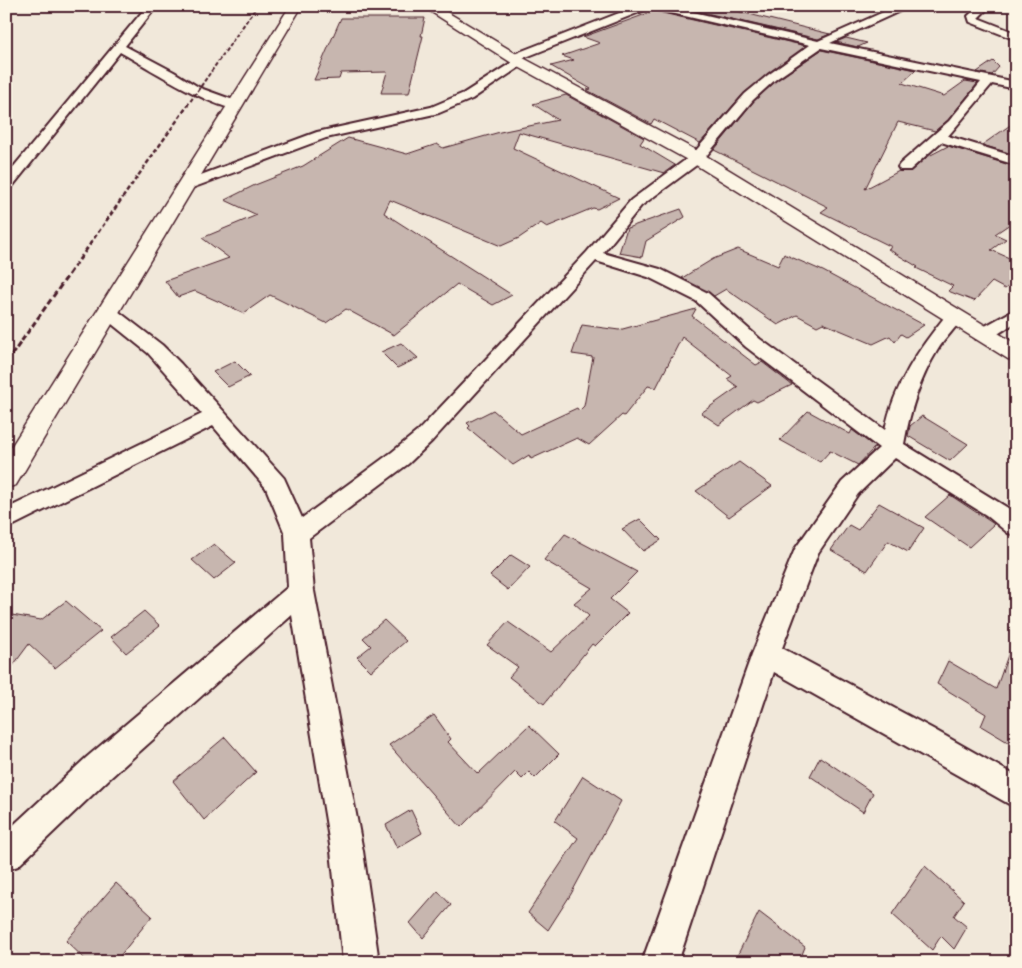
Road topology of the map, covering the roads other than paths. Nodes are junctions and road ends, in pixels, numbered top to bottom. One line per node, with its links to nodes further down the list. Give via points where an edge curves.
1 (152, 6): 10 (street)
2 (296, 6): 14 (street)
3 (428, 6): 11 (street)
4 (646, 6): 11 (street)
5 (654, 6): 9 (street)
6 (906, 6): 9 (street)
7 (985, 6): 8 (street, via 973,16 973,20)
8 (1016, 38)
9 (819, 44): 12 (street); 16 (street, via 749,97)
10 (119, 47): 14 (street, via 196,91); 19 (street)
11 (516, 60): 16 (street); 20 (street, via 468,96 436,110 322,135)
12 (989, 80): 13 (street); 15 (street)
13 (1016, 86)
14 (235, 105): 20 (street)
15 (939, 137): 17 (street); 18 (street)
16 (697, 158): 21 (street, via 636,203); 24 (street)
17 (1016, 161)
18 (905, 167)
19 (6, 185)
20 (187, 185): 22 (street)
21 (593, 255): 28 (street, via 654,273 702,297 754,343); 32 (street, via 425,436)
22 (108, 312): 27 (street, via 155,349); 29 (street)
23 (1016, 314): 25 (street)
24 (954, 317): 25 (street); 28 (street, via 929,348 916,372 899,413)
25 (984, 335): 26 (street)
26 (1016, 354)
27 (215, 416): 30 (street); 32 (street, via 276,484)
28 (893, 447): 31 (street); 34 (street, via 850,488 807,548)
29 (6, 478)
30 (6, 520)
31 (1016, 526)
32 (297, 534): 33 (street)
33 (301, 591): 36 (street, via 98,768); 37 (street, via 347,851)
34 (766, 654): 35 (street, via 923,739); 38 (street)
35 (1016, 794)
36 (6, 854)
37 (361, 962)
38 (660, 962)

